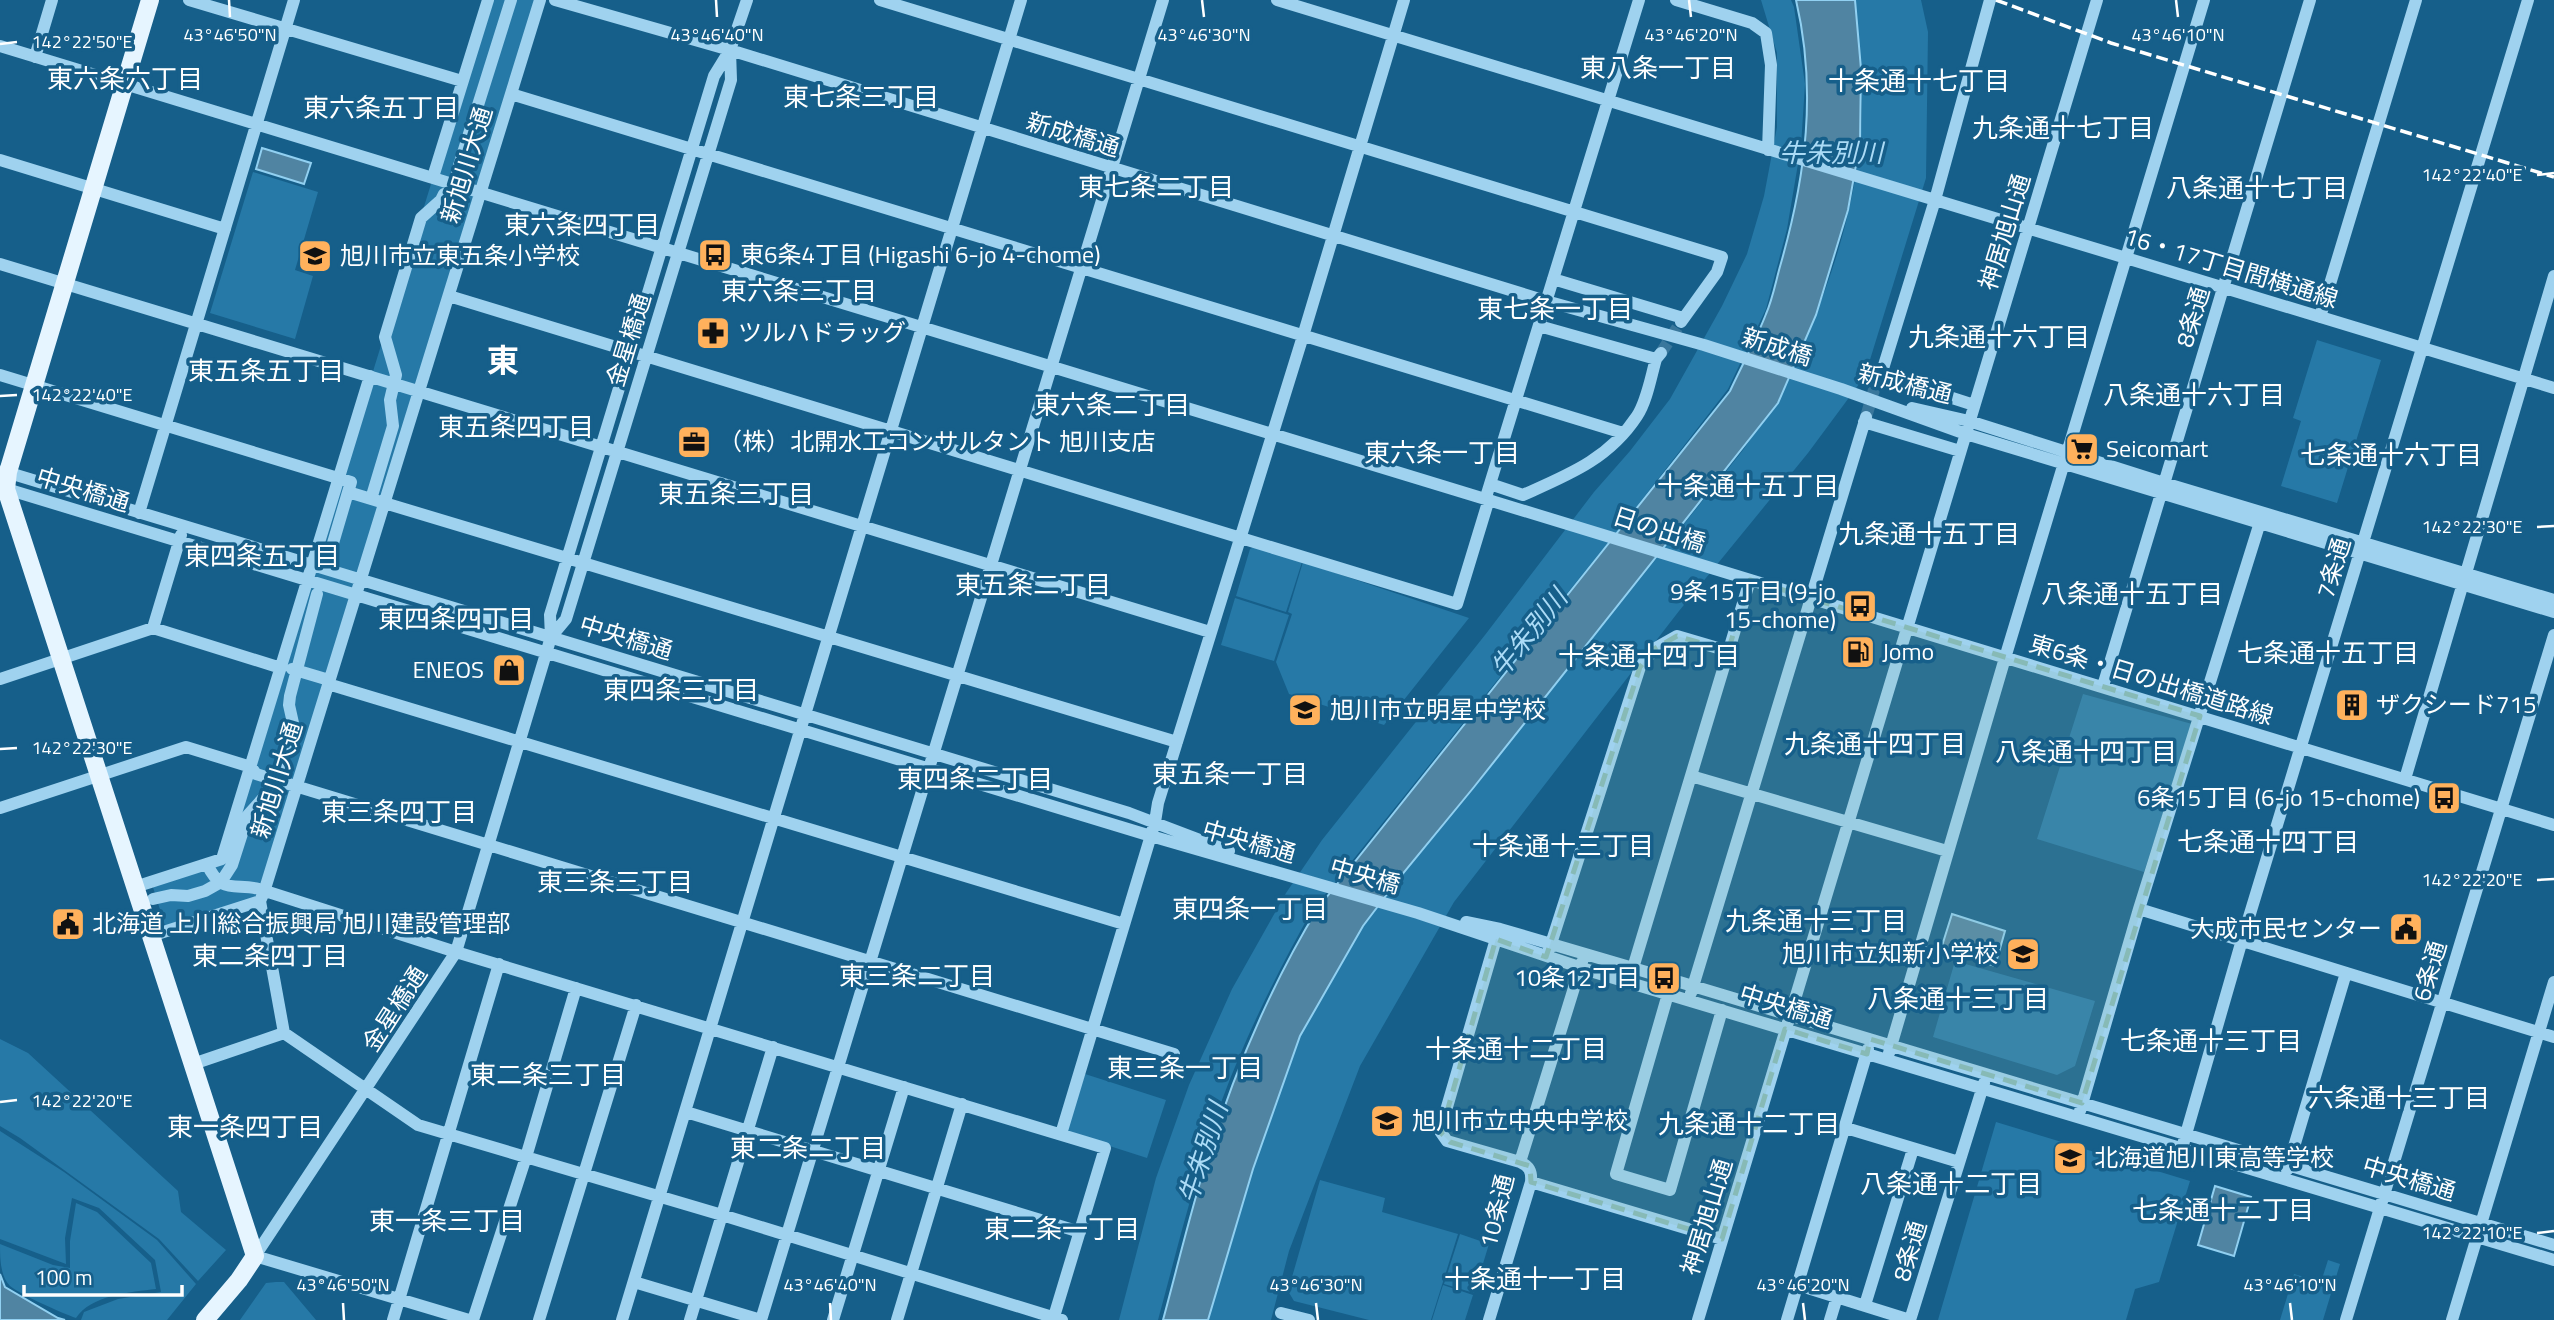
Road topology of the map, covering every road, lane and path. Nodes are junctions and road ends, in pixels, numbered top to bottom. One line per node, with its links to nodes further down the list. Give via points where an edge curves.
1 (51, 0): 28 (street)
2 (150, 0): 31 (main road)
3 (189, 0): 23 (street)
4 (294, 0): 23 (street)
5 (488, 0): 30 (street, 新旭川大通)
6 (511, 0): 42 (street, 新旭川大通)
7 (540, 0): 32 (street, 新旭川大通)
8 (555, 0): 27 (street, 新成橋通)
9 (747, 0): 27 (street, 金星橋通)
10 (880, 0): 25 (street)
11 (1021, 0): 25 (street)
12 (1163, 0): 29 (street)
13 (1277, 0): 24 (street, 16・17丁目間横通線)
14 (1404, 0): 24 (street)
15 (1639, 0): 33 (street)
16 (1676, 0): 38 (street, via 1752,23 1766,33 1771,65)
17 (1990, 0): 47 (street)
18 (2097, 0): 49 (street, 神居旭山通)
19 (2204, 0): 55 (street)
20 (2310, 0): 61 (street, 8条通)
21 (2416, 0): 64 (street)
22 (2528, 0): 70 (street, 7条通)
23 (286, 28): 30 (street); 34 (street)
24 (1393, 36): 33 (street, 16・17丁目間横通線); 36 (street)
25 (1009, 39): 29 (street); 35 (street)
26 (0, 46): 28 (street)
27 (730, 50): 35 (street, 新成橋通); 37 (street, 金星橋通, via 714,76); 39 (street, 金星橋通, via 731,80)
28 (35, 57): 31 (street)
29 (1140, 79): 36 (street); 41 (street)
30 (462, 81): 43 (street, 新旭川大通)
31 (125, 83): 34 (street); 44 (main road)
32 (511, 94): 37 (street); 45 (street, 新旭川大通)
33 (1607, 100): 38 (street, 16・17丁目間横通線); 48 (street)
34 (256, 124): 43 (street); 50 (street)
35 (983, 129): 41 (street, 新成橋通); 51 (street)
36 (1360, 147): 48 (street); 52 (street)
37 (692, 150): 39 (street); 53 (street, 金星橋通)
38 (1768, 150): 47 (street, 16・17丁目間横通線)
39 (708, 155): 51 (street); 54 (street, 金星橋通)
40 (0, 160): 44 (street)
41 (1111, 168): 52 (street, 新成橋通); 57 (street)
42 (457, 172)
43 (433, 177): 45 (street)
44 (93, 189): 50 (street); 60 (main road)
45 (481, 192): 53 (street); 62 (street, 新旭川大通)
46 (444, 194): 77 (street, 新旭川大通, via 421,218 385,337 395,366)
47 (1935, 200): 49 (street, 16・17丁目間横通線); 83 (street, via 1878,379)
48 (1574, 210): 59 (street); 59 (street, via 1721,257 1717,272 1682,320)
49 (2028, 228): 55 (street, 16・17丁目間横通線); 83 (street, 神居旭山通)
50 (225, 229): 65 (street)
51 (953, 229): 57 (street); 67 (street)
52 (1333, 236): 63 (street, 新成橋通); 68 (street)
53 (662, 247): 54 (street); 71 (street, 金星橋通)
54 (678, 252): 67 (street); 72 (street, 金星橋通)
55 (2126, 258): 61 (street, 16・17丁目間横通線); 92 (street)
56 (0, 264): 60 (street)
57 (1082, 268): 68 (street); 73 (street)
58 (2554, 276): 76 (street)
59 (1553, 279): 63 (street)
60 (65, 283): 65 (street); 78 (main road)
61 (2224, 288): 64 (street, 16・17丁目間横通線); 97 (street, 8条通)
62 (449, 296): 71 (street); 81 (street, 新旭川大通)
63 (1546, 301): 66 (street); 69 (street, 新成橋通)
64 (2319, 317): 70 (street, 16・17丁目間横通線)
65 (197, 323): 75 (street); 84 (street)
66 (1539, 326): 82 (street); 88 (street, via 1659,356 1639,414)
67 (923, 327): 73 (street); 86 (street)
68 (1303, 336): 82 (street); 87 (street)
69 (1702, 345): 80 (street, 新成橋)
70 (2422, 348): 76 (street, 16・17丁目間横通線); 107 (street, 7条通)
71 (631, 351): 72 (street); 89 (street, 金星橋通)
72 (646, 356): 86 (street); 90 (street, 金星橋通)
73 (1051, 366): 87 (street); 93 (street)
74 (0, 376): 78 (street)
75 (370, 376): 77 (street); 94 (street, 新旭川大通)
76 (2522, 378): 79 (street, 16・17丁目間横通線); 115 (street)
77 (394, 383): 81 (street); 100 (street, 新旭川大通, via 390,400 393,426)
78 (34, 386): 84 (street); 95 (main road)
79 (2554, 388)
80 (1841, 389): 85 (street, 新成橋通)
81 (420, 391): 89 (street); 100 (street, 新旭川大通)
82 (1516, 400): 88 (street); 96 (street)
83 (1974, 405): 85 (street, 神居旭山通)
84 (166, 426): 94 (street); 101 (street)
85 (1967, 428): 91 (street, 神居旭山通); 92 (street, 新成橋通)
86 (890, 430): 93 (street); 104 (street)
87 (1272, 432): 99 (street); 105 (street)
88 (1623, 433): 96 (street, via 1601,457 1523,495)
89 (602, 446): 90 (street); 108 (street, 金星橋通)
90 (617, 451): 104 (street); 110 (street, 金星橋通)
91 (1960, 452): 120 (street, via 1865,420); 124 (street, 神居旭山通)
92 (2066, 458): 97 (street, 新成橋通); 132 (street)
93 (1020, 469): 105 (street); 111 (street)
94 (339, 478): 98 (street, via 351,482); 112 (street, 新旭川大通)
95 (3, 480): 101 (street, 中央橋通); 106 (street, 中央橋通); 131 (main road)
96 (1490, 484): 99 (street)
97 (2162, 488): 102 (street, 新成橋通); 138 (street, 8条通)
98 (348, 492): 100 (street); 109 (street)
99 (1487, 498): 105 (street, via 1457,604); 113 (street, 日の出橋)
100 (377, 501): 108 (street); 114 (street, 新旭川大通)
101 (139, 513): 103 (street, 中央橋通)
102 (2261, 517): 107 (street, 新成橋通); 140 (street)
103 (183, 526): 106 (street); 112 (street, 中央橋通)
104 (863, 526): 111 (street); 128 (street)
105 (1240, 536): 125 (street)
106 (179, 541): 116 (street, 中央橋通); 123 (street)
107 (2363, 548): 115 (street, 新成橋通); 144 (street, 7条通)
108 (567, 558): 110 (street); 127 (street, 金星橋通, via 550,615)
109 (328, 560)
110 (583, 563): 127 (street, 金星橋通, via 566,620); 128 (street)
111 (991, 564): 125 (street); 135 (street)
112 (313, 565): 114 (street, 中央橋通); 116 (street, 新旭川大通)
113 (1736, 576): 117 (street, 東6条・日の出橋道路線)
114 (360, 579): 119 (street, 新旭川大通); 127 (street, 中央橋通)
115 (2465, 579): 121 (street, 新成橋通); 122 (street, 新成橋通); 150 (street)
116 (308, 580): 119 (street, 中央橋通); 133 (street, 新旭川大通)
117 (1750, 580): 120 (street, 東6条・日の出橋道路線); 129 (street)
118 (317, 594): 134 (street, 新旭川大通)
119 (355, 594): 130 (street, 中央橋通); 137 (street, 新旭川大通)
120 (1810, 599): 124 (street, 東6条・日の出橋道路線); 153 (street)
121 (2554, 600)
122 (2554, 612)
123 (153, 628): 131 (street); 133 (street)
124 (1907, 628): 132 (street, 東6条・日の出橋道路線); 158 (street, 神居旭山通)
125 (1210, 632): 143 (street)
126 (2554, 635): 155 (street, 6条通)
127 (551, 637): 130 (street, 金星橋通); 139 (street, 中央橋通)
128 (829, 637): 135 (street); 139 (street)
129 (1728, 651): 149 (street); 177 (street, via 1677,636 1654,649 1640,667)
130 (546, 653): 141 (street, 中央橋通); 142 (street, 金星橋通)
131 (62, 658): 136 (street); 148 (main road)
132 (2005, 658): 138 (street, 東6条・日の出橋道路線); 162 (street)
133 (281, 666): 134 (street); 146 (street, 新旭川大通)
134 (298, 671): 137 (street); 151 (street, 新旭川大通, via 289,705 293,723)
135 (957, 675): 143 (street); 145 (street)
136 (0, 679)
137 (328, 682): 142 (street); 152 (street, 新旭川大通)
138 (2103, 686): 140 (street, 東6条・日の出橋道路線)
139 (805, 714): 141 (street); 145 (street, 中央橋通)
140 (2200, 716): 144 (street, 東6条・日の出橋道路線); 170 (street)
141 (801, 730): 147 (street, 中央橋通); 156 (street)
142 (520, 742): 156 (street); 161 (street, 金星橋通)
143 (1177, 742): 157 (street)
144 (2302, 747): 150 (street, 東6条・日の出橋道路線); 176 (street, 7条通)
145 (934, 753): 147 (street); 157 (street, 中央橋通)
146 (251, 767): 148 (street, via 186,747); 151 (street, via 256,775); 164 (street, 新旭川大通, via 222,859)
147 (929, 769): 160 (street, 中央橋通); 163 (street)
148 (99, 775): 154 (street); 167 (main road)
149 (1691, 776): 153 (street); 183 (street)
150 (2405, 779): 155 (street, 東6条・日の出橋道路線)
151 (273, 780): 152 (street); 166 (street, 新旭川大通, via 248,815 232,864)
152 (296, 787): 161 (street); 168 (street, 新旭川大通)
153 (1751, 795): 158 (street); 186 (street)
154 (0, 808)
155 (2501, 809): 159 (street, 東6条・日の出橋道路線); 190 (street, 6条通)
156 (774, 818): 163 (street); 172 (street)
157 (1155, 822): 160 (street); 165 (street, 中央橋通)
158 (1848, 823): 162 (street); 193 (street, 神居旭山通)
159 (2554, 825)
160 (1151, 836): 165 (street, 中央橋通); 173 (street)
161 (488, 846): 172 (street); 178 (street, 金星橋通)
162 (1947, 851): 201 (street)
163 (903, 858): 173 (street); 180 (street)
164 (207, 864): 166 (street); 167 (street)
165 (1301, 879): 171 (street, 中央橋)
166 (220, 882): 168 (street, via 237,889 251,887); 169 (street, via 188,897)
167 (135, 887): 175 (main road)
168 (262, 896): 175 (street); 178 (street); 198 (street)
169 (153, 900)
170 (2138, 909): 176 (street); 212 (street)
171 (1418, 913): 174 (street, 中央橋通)
172 (743, 922): 180 (street); 194 (street)
173 (1124, 924): 195 (street)
174 (1498, 934): 177 (street, 中央橋通); 225 (street, 10条通, via 1440,1130 1450,1142)
175 (151, 936): 206 (main road)
176 (2242, 940): 184 (street); 220 (street, 7条通)
177 (1549, 951): 179 (street, 中央橋通); 182 (street, 中央橋通)
178 (456, 953): 181 (street); 211 (street, 金星橋通)
179 (1584, 954): 182 (street); 183 (street, 中央橋通)
180 (871, 961): 195 (street); 207 (street)
181 (499, 964): 187 (street); 218 (street)
182 (1580, 967): 188 (street, 中央橋通); 225 (street)
183 (1633, 968): 186 (street, 中央橋通)
184 (2346, 973): 190 (street); 227 (street)
185 (2554, 982): 197 (street)
186 (1693, 987): 189 (street); 193 (street, 中央橋通)
187 (576, 988): 191 (street); 224 (street)
188 (1668, 994): 189 (street, 中央橋通); 192 (street, via 1616,1174 1659,1187 1670,1190)
189 (1689, 1000): 192 (street, 中央橋通)
190 (2443, 1002): 197 (street); 233 (street, 6条通)
191 (636, 1005): 194 (street); 229 (street)
192 (1722, 1010): 196 (street, 中央橋通)
193 (1790, 1015): 196 (street, 神居旭山通); 200 (street, 中央橋通)
194 (710, 1028): 202 (street); 214 (street)
195 (1093, 1029): 203 (street); 219 (street)
196 (1786, 1029): 204 (street, 中央橋通); 241 (street, 神居旭山通)
197 (2539, 1032): 199 (street); 237 (street)
198 (284, 1033): 206 (street); 211 (street)
199 (2554, 1037)
200 (1870, 1039): 201 (street, 中央橋通); 204 (street)
201 (1891, 1046): 205 (street); 208 (street, 中央橋通)
202 (773, 1047): 207 (street); 217 (street)
203 (1174, 1054)
204 (1867, 1054): 205 (street, 中央橋通); 216 (street)
205 (1887, 1060): 210 (street, 中央橋通)
206 (193, 1064): 244 (main road)
207 (839, 1067): 209 (street); 223 (street)
208 (1986, 1074): 210 (street, 8条通); 212 (street, 中央橋通)
209 (904, 1087): 213 (street); 228 (street)
210 (1983, 1088): 215 (street, 中央橋通); 226 (street, 8条通)
211 (367, 1089): 218 (street, via 418,1125); 244 (street, 金星橋通)
212 (2082, 1103): 215 (street); 220 (street, 中央橋通)
213 (962, 1104): 219 (street); 232 (street)
214 (686, 1112): 217 (street); 234 (street)
215 (2078, 1117): 221 (street, 中央橋通)
216 (1846, 1128): 222 (street); 248 (street)
217 (746, 1130): 223 (street); 236 (street)
218 (448, 1134): 224 (street); 250 (street)
219 (1061, 1134): 238 (street, via 1105,1148)
220 (2186, 1134): 221 (street, 7条通); 227 (street, 中央橋通)
221 (2182, 1148): 230 (street, 中央橋通)
222 (1913, 1149): 226 (street); 252 (street)
223 (813, 1152): 228 (street); 239 (street)
224 (526, 1157): 229 (street); 257 (street)
225 (1520, 1162): 231 (street, 10条通, via 1530,1170)
226 (1959, 1162): 269 (street, 8条通)
227 (2289, 1165): 230 (street); 233 (street, 中央橋通)
228 (879, 1171): 232 (street); 243 (street)
229 (585, 1175): 234 (street); 258 (street)
230 (2285, 1179): 235 (street, 中央橋通)
231 (1531, 1182): 241 (street); 265 (street, 10条通)
232 (936, 1188): 238 (street); 246 (street)
233 (2385, 1194): 235 (street, 6条通); 237 (street, 中央橋通)
234 (659, 1196): 236 (street); 247 (street)
235 (2381, 1208): 240 (street, 中央橋通); 270 (street, 6条通)
236 (722, 1215): 239 (street); 251 (street)
237 (2481, 1223): 240 (street); 242 (street, 中央橋通)
238 (1080, 1232): 254 (street)
239 (788, 1235): 243 (street); 261 (street)
240 (2477, 1237): 245 (street, 中央橋通); 271 (street)
241 (1722, 1239): 266 (street, 神居旭山通)
242 (2554, 1245)
243 (853, 1255): 246 (street); 262 (street)
244 (255, 1256): 250 (street); 255 (main road)
245 (2554, 1261)
246 (911, 1274): 254 (street); 263 (street)
247 (634, 1282): 251 (street); 259 (street)
248 (1798, 1285): 249 (street); 267 (street)
249 (1837, 1297): 252 (street); 268 (street)
250 (398, 1299): 256 (street); 257 (street)
251 (696, 1300): 260 (street); 261 (street)
252 (1865, 1305): 269 (street)
253 (1281, 1313): 264 (street)
254 (1056, 1319)
255 (205, 1320)
256 (393, 1320)
257 (471, 1320)
258 (539, 1320)
259 (622, 1320)
260 (690, 1320)
261 (761, 1320)
262 (833, 1320)
263 (897, 1320)
264 (1309, 1320)
265 (1489, 1320)
266 (1698, 1320)
267 (1787, 1320)
268 (1830, 1320)
269 (1910, 1320)
270 (2346, 1320)
271 (2452, 1320)

